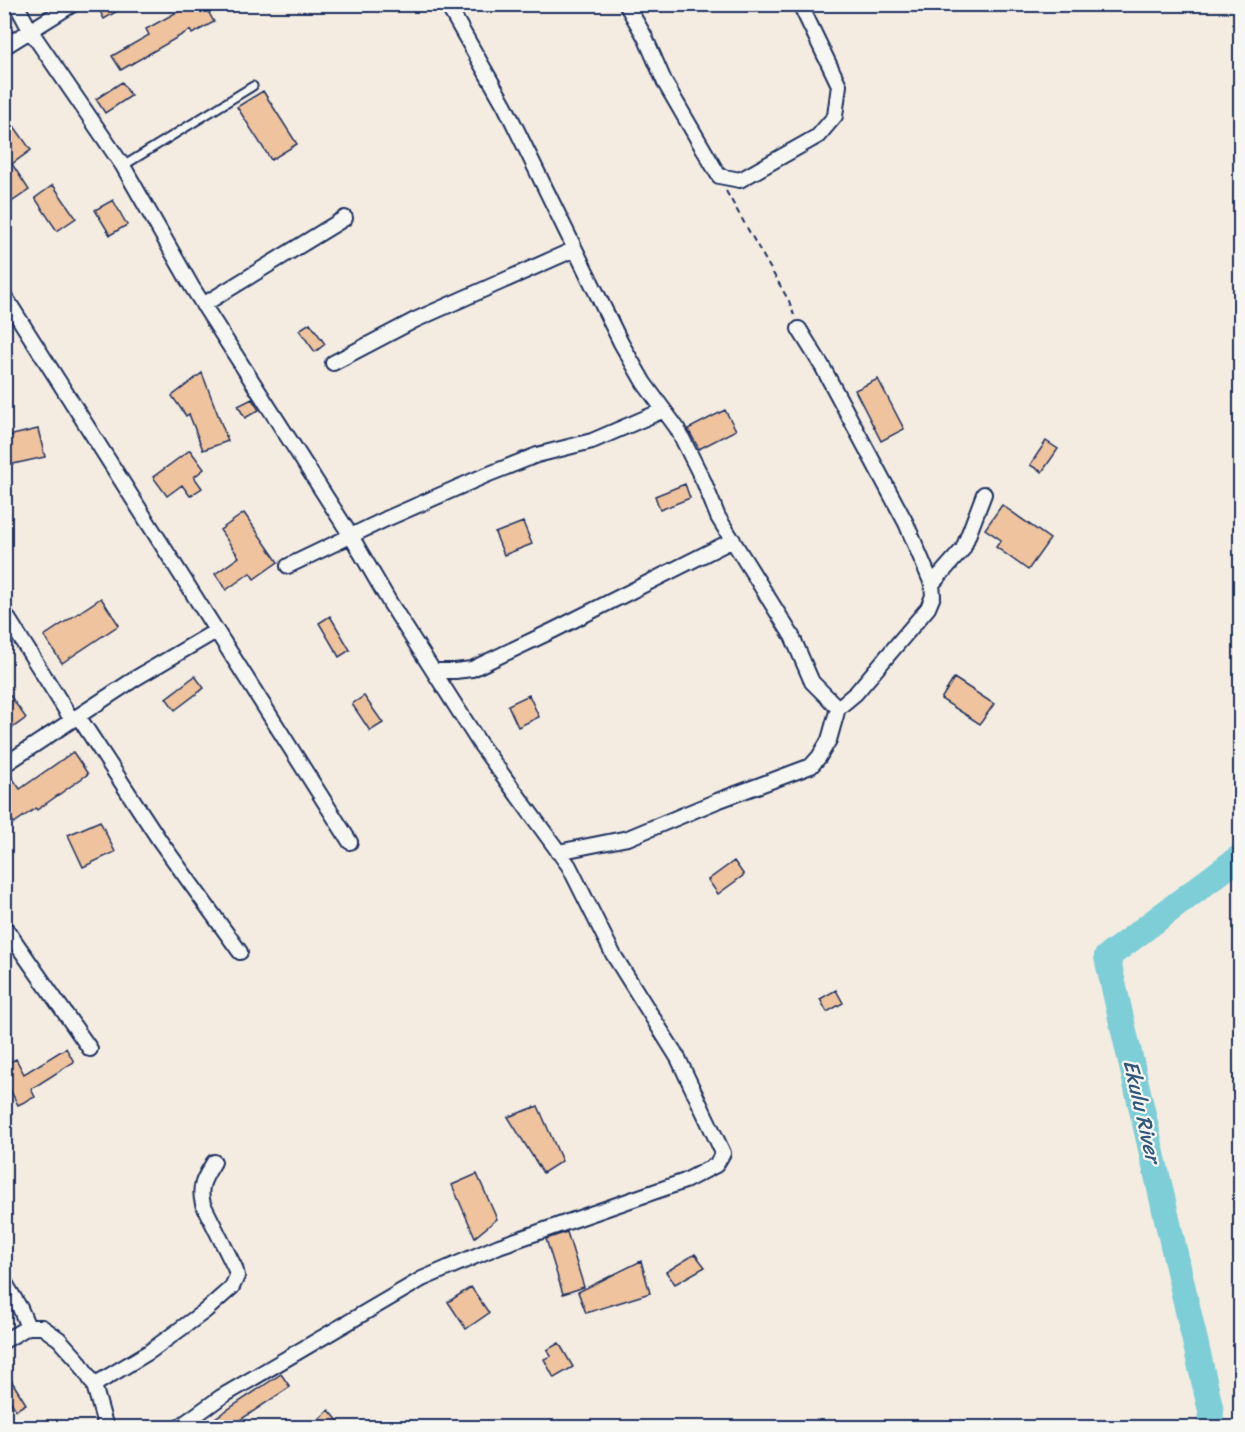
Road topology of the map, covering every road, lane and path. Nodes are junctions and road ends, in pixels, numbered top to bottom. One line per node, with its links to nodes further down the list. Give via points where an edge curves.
1 (16, 4): 6 (street)
2 (73, 4): 6 (street)
3 (447, 4): 12 (street, via 505,106)
4 (626, 4): 10 (street, via 665,83)
5 (800, 4): 10 (street, via 839,85 835,116 818,136 740,180)
6 (30, 30): 7 (street); 9 (street)
7 (4, 46)
8 (252, 86): 9 (lane)
9 (123, 166): 14 (street)
10 (719, 176): 15 (path, via 789,301)
11 (345, 218): 14 (street)
12 (575, 249): 16 (street, via 415,320); 17 (street, via 627,353)
13 (4, 295): 24 (street)
14 (204, 305): 19 (street)
15 (799, 329): 22 (street, via 906,523)
16 (333, 363)
17 (664, 410): 19 (street, via 592,441 537,455 484,476); 20 (street, via 677,428 718,517)
18 (984, 494): 22 (street, via 963,549)
19 (351, 536): 21 (street); 25 (street)
20 (733, 540): 25 (street, via 472,669); 26 (street, via 792,636 812,682)
21 (288, 566)
22 (932, 584): 26 (street, via 928,608 856,693)
23 (4, 612): 27 (street)
24 (216, 631): 27 (street); 29 (street)
25 (434, 671): 30 (street, via 480,744)
26 (838, 708): 30 (street, via 829,740 811,766 628,838)
27 (75, 718): 28 (street); 32 (street)
28 (4, 765)
29 (350, 842)
30 (558, 852): 40 (street, via 678,1058 723,1153 716,1165 685,1181 499,1246 422,1279 221,1397)
31 (4, 926): 33 (street)
32 (240, 952)
33 (90, 1049)
34 (214, 1162): 38 (street, via 200,1193 235,1268 237,1276 232,1287 149,1352)
35 (4, 1281): 36 (street)
36 (27, 1327): 37 (street); 38 (street, via 42,1327 59,1339)
37 (4, 1341)
38 (94, 1385): 39 (street)
39 (105, 1428)
40 (178, 1428)

